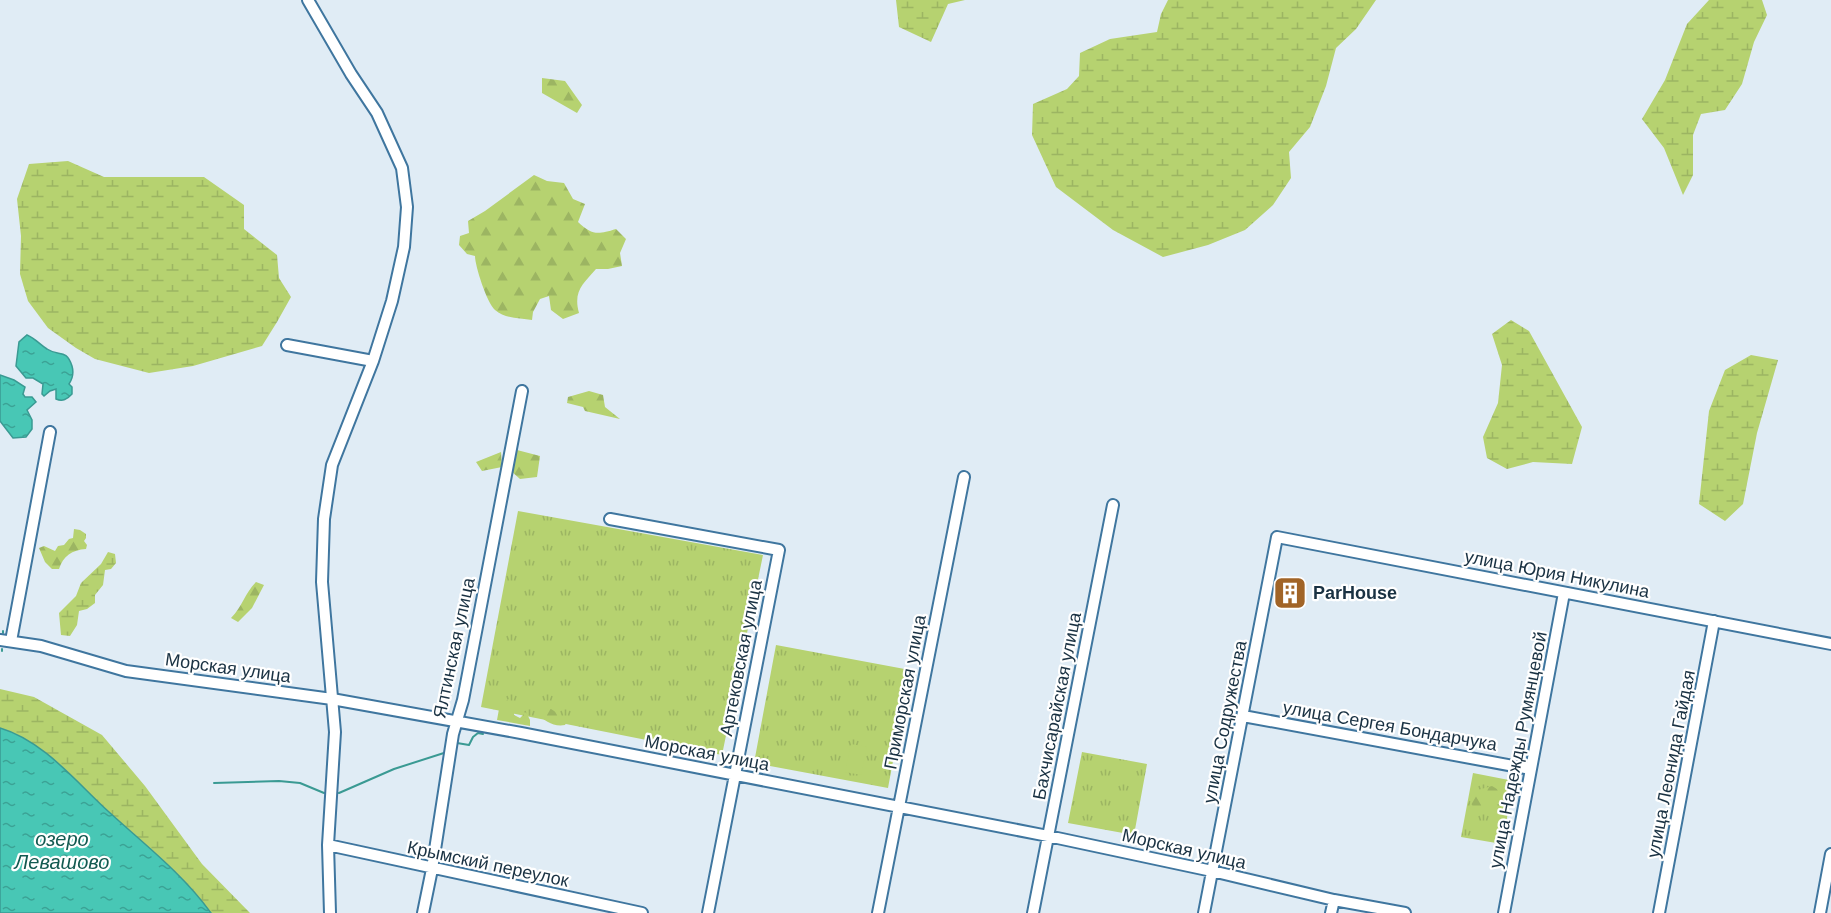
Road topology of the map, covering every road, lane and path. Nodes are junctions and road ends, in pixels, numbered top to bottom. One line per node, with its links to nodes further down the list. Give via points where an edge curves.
1 (308, 0): 3 (street, via 377,113 406,186 404,247)
2 (287, 345): 3 (street)
3 (373, 362): 14 (street, via 332,465 324,519 322,582)
4 (522, 390): 16 (street, Ялтинская улица)
5 (50, 432): 12 (street)
6 (964, 477): 19 (street, Приморская улица)
7 (1113, 506): 20 (street, Бахчисарайская улица)
8 (610, 519): 18 (street, Артековская улица, via 779,550)
9 (1277, 537): 10 (street, улица Юрия Никулина); 15 (street, улица Содружества)
10 (1564, 592): 11 (street, улица Юрия Никулина); 17 (street, улица Надежды Румянцевой)
11 (1714, 621): 13 (street, улица Юрия Никулина); 36 (street, улица Леонида Гайдая)
12 (6, 640): 14 (street, Морская улица, via 126,671)
13 (1831, 644)
14 (332, 699): 16 (street, Морская улица); 21 (street)
15 (1243, 716): 17 (street, улица Сергея Бондарчука); 24 (street, улица Содружества)
16 (456, 721): 18 (street, Морская улица); 23 (street, Ялтинская улица)
17 (1530, 769): 35 (street, улица Надежды Румянцевой)
18 (735, 775): 19 (street, Морская улица); 29 (street, Артековская улица)
19 (899, 808): 20 (street, Морская улица); 30 (street, Приморская улица)
20 (1048, 836): 24 (street, Морская улица); 31 (street, Бахчисарайская улица)
21 (328, 845): 23 (street, Крымский переулок); 26 (street)
22 (1831, 854): 37 (street)
23 (432, 869): 27 (street, Ялтинская улица); 28 (street, Крымский переулок)
24 (1212, 871): 25 (street, Морская улица); 32 (street, улица Содружества)
25 (1334, 900): 33 (street); 34 (street, Морская улица)
26 (330, 913)
27 (423, 913)
28 (642, 913)
29 (708, 913)
30 (878, 913)
31 (1033, 913)
32 (1204, 913)
33 (1331, 913)
34 (1405, 913)
35 (1504, 913)
36 (1659, 913)
37 (1820, 913)

